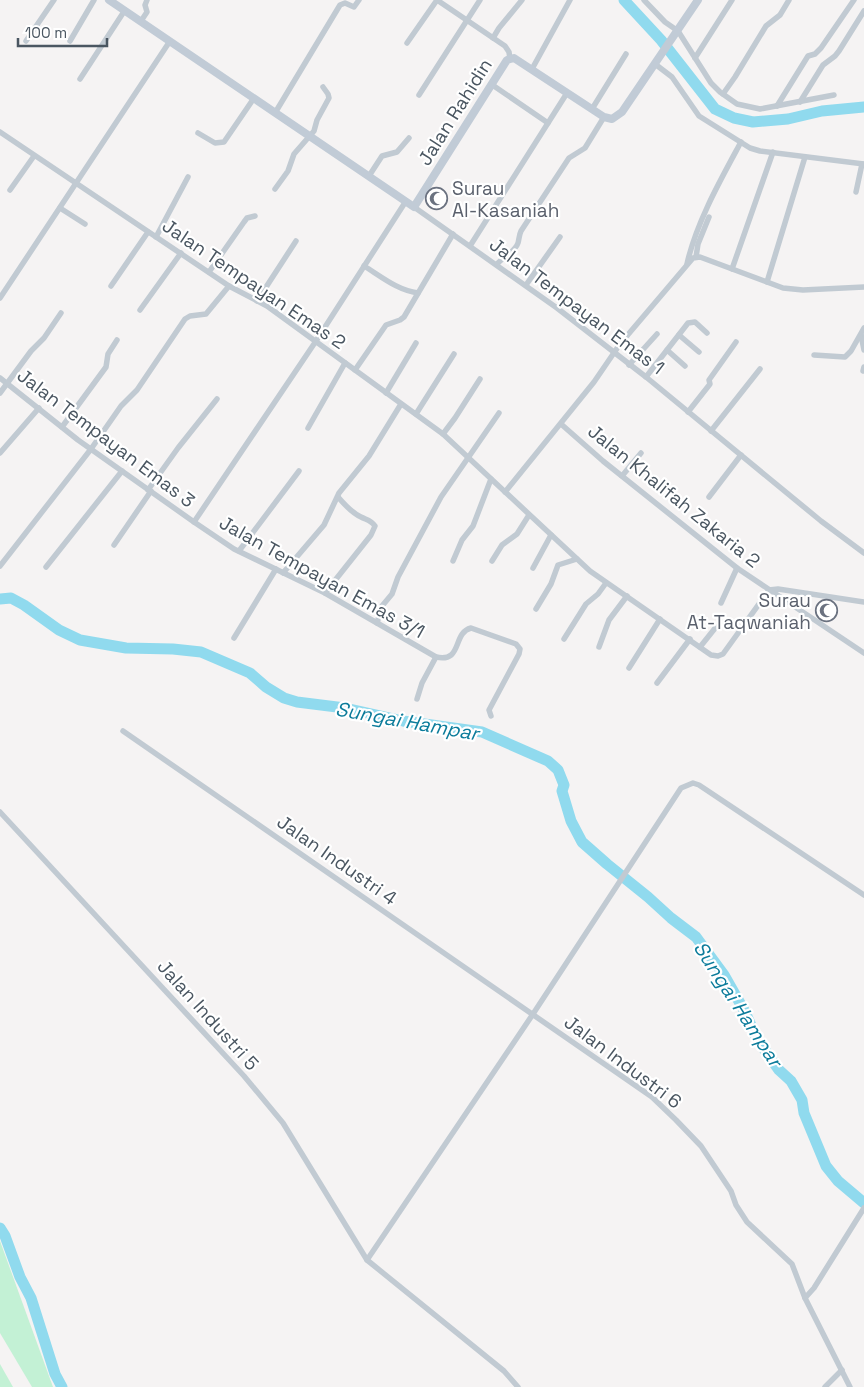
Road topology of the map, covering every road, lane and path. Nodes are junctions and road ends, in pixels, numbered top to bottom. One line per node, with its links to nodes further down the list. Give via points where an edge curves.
1 (54, 0): 21 (street)
2 (94, 0): 22 (street)
3 (109, 0): 15 (street, Jalan Tempayan Emas 1)
4 (147, 0): 17 (street, via 147,12)
5 (359, 0): 41 (street, via 354,7 345,3 340,5)
6 (437, 0): 18 (street); 24 (street)
7 (480, 0): 18 (street)
8 (522, 0): 20 (street)
9 (570, 0): 29 (street)
10 (644, 0): 19 (street)
11 (698, 0): 19 (street)
12 (732, 0): 27 (street)
13 (789, 0): 34 (street, via 780,15 766,26)
14 (854, 0): 39 (street, via 821,48 808,56)
15 (125, 10): 17 (street, Jalan Tempayan Emas 1); 30 (street)
16 (864, 11): 38 (street, via 839,51 823,65)
17 (141, 21): 23 (street, Jalan Tempayan Emas 1)
18 (467, 21): 20 (street); 35 (street)
19 (676, 33): 27 (street); 28 (street)
20 (493, 38): 26 (street, via 508,49)
21 (26, 41)
22 (70, 41)
23 (170, 41): 37 (street, Jalan Tempayan Emas 1); 55 (street)
24 (407, 43)
25 (626, 54): 40 (street)
26 (510, 58): 29 (street, Jalan Rahidin); 31 (street, Jalan Rahidin)
27 (695, 58): 34 (street)
28 (657, 61): 42 (street, via 619,116 612,119); 48 (street, via 699,116)
29 (532, 69): 33 (street, Jalan Rahidin)
30 (80, 79)
31 (491, 84): 43 (street); 60 (street, Jalan Rahidin)
32 (323, 87): 46 (street, via 330,98)
33 (567, 93): 40 (street, Jalan Rahidin); 43 (street)
34 (722, 94): 39 (street, via 737,104 760,109)
35 (419, 95)
36 (834, 95): 38 (street)
37 (254, 98): 41 (street, Jalan Tempayan Emas 1); 45 (street, via 224,142 215,143)
38 (800, 102): 39 (street)
39 (777, 106)
40 (592, 109): 42 (street, Jalan Rahidin)
41 (275, 113): 46 (street, Jalan Tempayan Emas 1)
42 (604, 117): 73 (street, via 585,148 569,158 520,231 514,249)
43 (548, 123): 70 (street)
44 (0, 132): 50 (street, Jalan Tempayan Emas 2)
45 (198, 133)
46 (311, 137): 53 (street, Jalan Tempayan Emas 1); 56 (street, via 294,154 288,171)
47 (409, 138): 53 (street, via 397,152 382,156)
48 (741, 142): 49 (street, via 750,148); 74 (street, via 718,185)
49 (773, 152): 51 (street); 76 (street)
50 (34, 156): 55 (street, Jalan Tempayan Emas 2); 57 (street)
51 (805, 156): 52 (street); 78 (street)
52 (863, 164): 58 (street)
53 (369, 176): 59 (street, Jalan Tempayan Emas 1)
54 (188, 177): 67 (street)
55 (76, 184): 61 (street); 65 (street, Jalan Tempayan Emas 2)
56 (275, 189)
57 (10, 190)
58 (856, 192)
59 (406, 201): 60 (street, Jalan Tempayan Emas 1); 75 (street)
60 (414, 207): 66 (street, Jalan Tempayan Emas 1)
61 (60, 208): 64 (street); 84 (street)
62 (255, 216): 77 (street, via 247,218)
63 (709, 217): 72 (street)
64 (85, 224)
65 (148, 232): 67 (street, Jalan Tempayan Emas 2); 80 (street)
66 (453, 234): 70 (street, Jalan Tempayan Emas 1); 83 (street)
67 (156, 237): 71 (street, Jalan Tempayan Emas 2)
68 (560, 237): 79 (street)
69 (296, 241): 85 (street)
70 (470, 246): 73 (street, Jalan Tempayan Emas 1)
71 (180, 253): 77 (street, Jalan Tempayan Emas 2); 86 (street)
72 (696, 257): 74 (street); 76 (street)
73 (497, 264): 79 (street, Jalan Tempayan Emas 1)
74 (687, 264): 100 (street)
75 (364, 266): 83 (street, via 398,288); 94 (street)
76 (732, 269): 78 (street)
77 (209, 272): 81 (street, Jalan Tempayan Emas 2)
78 (767, 282): 82 (street, via 803,290)
79 (526, 285): 100 (street, Jalan Tempayan Emas 1)
80 (111, 286)
81 (229, 286): 85 (street, Jalan Tempayan Emas 2); 127 (street, via 206,314 185,319)
82 (864, 287)
83 (418, 293): 108 (street, via 404,317 386,325)
84 (0, 298)
85 (257, 301): 94 (street, Jalan Tempayan Emas 2)
86 (140, 310)
87 (61, 313): 113 (street)
88 (864, 328): 102 (street, via 845,357)
89 (707, 333): 91 (street, via 692,321)
90 (657, 334): 104 (street)
91 (679, 334): 97 (street); 99 (street)
92 (864, 337): 98 (street)
93 (117, 340): 123 (street, via 108,354 106,367)
94 (316, 341): 103 (street, Jalan Tempayan Emas 2); 141 (street)
95 (736, 342): 119 (street)
96 (416, 343): 115 (street)
97 (667, 350): 105 (street); 110 (street)
98 (864, 350)
99 (699, 352)
100 (614, 353): 104 (street, Jalan Tempayan Emas 1); 122 (street)
101 (454, 354): 121 (street)
102 (814, 355)
103 (345, 363): 108 (street, Jalan Tempayan Emas 2); 124 (street)
104 (629, 365): 110 (street, Jalan Tempayan Emas 1)
105 (685, 366)
106 (864, 367): 109 (street)
107 (760, 369): 125 (street)
108 (355, 370): 115 (street, Jalan Tempayan Emas 2)
109 (863, 370)
110 (646, 377): 119 (street, Jalan Tempayan Emas 1)
111 (0, 378): 113 (street, Jalan Tempayan Emas 3)
112 (480, 379): 126 (street)
113 (8, 384): 114 (street); 118 (street, Jalan Tempayan Emas 3)
114 (0, 393)
115 (386, 393): 117 (street, Jalan Tempayan Emas 2)
116 (217, 399): 136 (street)
117 (401, 404): 121 (street, Jalan Tempayan Emas 2); 138 (street, via 369,456)
118 (39, 408): 123 (street, Jalan Tempayan Emas 3); 128 (street)
119 (688, 412): 125 (street, Jalan Tempayan Emas 1)
120 (499, 413): 131 (street)
121 (416, 414): 126 (street, Jalan Tempayan Emas 2)
122 (560, 424): 134 (street, Jalan Khalifah Zakaria 2); 137 (street)
123 (62, 427): 127 (street, Jalan Tempayan Emas 3)
124 (308, 428)
125 (711, 431): 130 (street, Jalan Tempayan Emas 1)
126 (442, 434): 131 (street, Jalan Tempayan Emas 2)
127 (92, 449): 132 (street, Jalan Tempayan Emas 3); 149 (street)
128 (0, 453)
129 (641, 453): 134 (street)
130 (741, 456): 139 (street); 145 (street, Jalan Tempayan Emas 1)
131 (469, 458): 135 (street, Jalan Tempayan Emas 2); 163 (street, via 441,497 392,594 382,606)
132 (122, 471): 136 (street, Jalan Tempayan Emas 3); 150 (street)
133 (299, 471): 144 (street)
134 (622, 476): 152 (street, Jalan Khalifah Zakaria 2)
135 (491, 479): 137 (street, Jalan Tempayan Emas 2); 147 (street, via 473,526 462,540)
136 (150, 490): 141 (street, Jalan Tempayan Emas 3); 143 (street)
137 (505, 492): 140 (street, Jalan Tempayan Emas 2)
138 (338, 497): 154 (street, via 324,525); 157 (street, via 375,526)
139 (709, 497)
140 (529, 515): 142 (street, Jalan Tempayan Emas 2); 148 (street, via 517,534 502,545)
141 (194, 522): 144 (street, Jalan Tempayan Emas 3/1)
142 (551, 535): 146 (street, Jalan Tempayan Emas 2); 151 (street)
143 (114, 545)
144 (239, 551): 153 (street, Jalan Tempayan Emas 3/1)
145 (864, 553)
146 (576, 559): 155 (street, Jalan Tempayan Emas 2); 161 (street, via 558,566)
147 (453, 561)
148 (492, 561)
149 (0, 566)
150 (46, 566)
151 (533, 568)
152 (737, 568): 156 (street, Jalan Khalifah Zakaria 2); 160 (street)
153 (276, 569): 154 (street, Jalan Tempayan Emas 3/1); 165 (street)
154 (283, 573): 157 (street, Jalan Tempayan Emas 3/1)
155 (606, 583): 158 (street, Jalan Tempayan Emas 2); 166 (street, via 586,604)
156 (769, 590): 159 (street); 169 (street, via 723,654 714,656); 170 (street, Jalan Khalifah Zakaria 2)
157 (325, 593): 163 (street, Jalan Tempayan Emas 3/1)
158 (627, 596): 162 (street, Jalan Tempayan Emas 2); 168 (street, via 609,620)
159 (864, 602)
160 (721, 603)
161 (536, 609)
162 (660, 619): 167 (street, Jalan Tempayan Emas 2); 172 (street)
163 (377, 623): 171 (street, Jalan Tempayan Emas 3/1)
164 (716, 627): 169 (street)
165 (234, 638)
166 (564, 639)
167 (690, 639): 169 (street, Jalan Tempayan Emas 2); 173 (street)
168 (599, 647)
169 (700, 647)
170 (864, 653)
171 (436, 657): 174 (street); 175 (street, via 450,656 462,634 472,628 518,646 519,654 489,710)
172 (630, 668)
173 (657, 683)
174 (417, 699)
175 (491, 716)
176 (123, 731): 179 (street, Jalan Industri 4)
177 (0, 812): 181 (street, Jalan Industri 5, via 244,1076 283,1123)
178 (864, 895): 179 (street, via 693,783 681,788)
179 (533, 1014): 181 (street); 182 (street, Jalan Industri 6, via 652,1097 687,1131 717,1169 747,1222 792,1264)
180 (863, 1209): 182 (street)
181 (367, 1260): 184 (street, via 504,1371)
182 (805, 1298): 183 (street, Jalan Industri 6)
183 (842, 1370): 185 (street); 186 (street, Jalan Industri 6)
184 (518, 1387)
185 (825, 1387)
186 (850, 1387)

